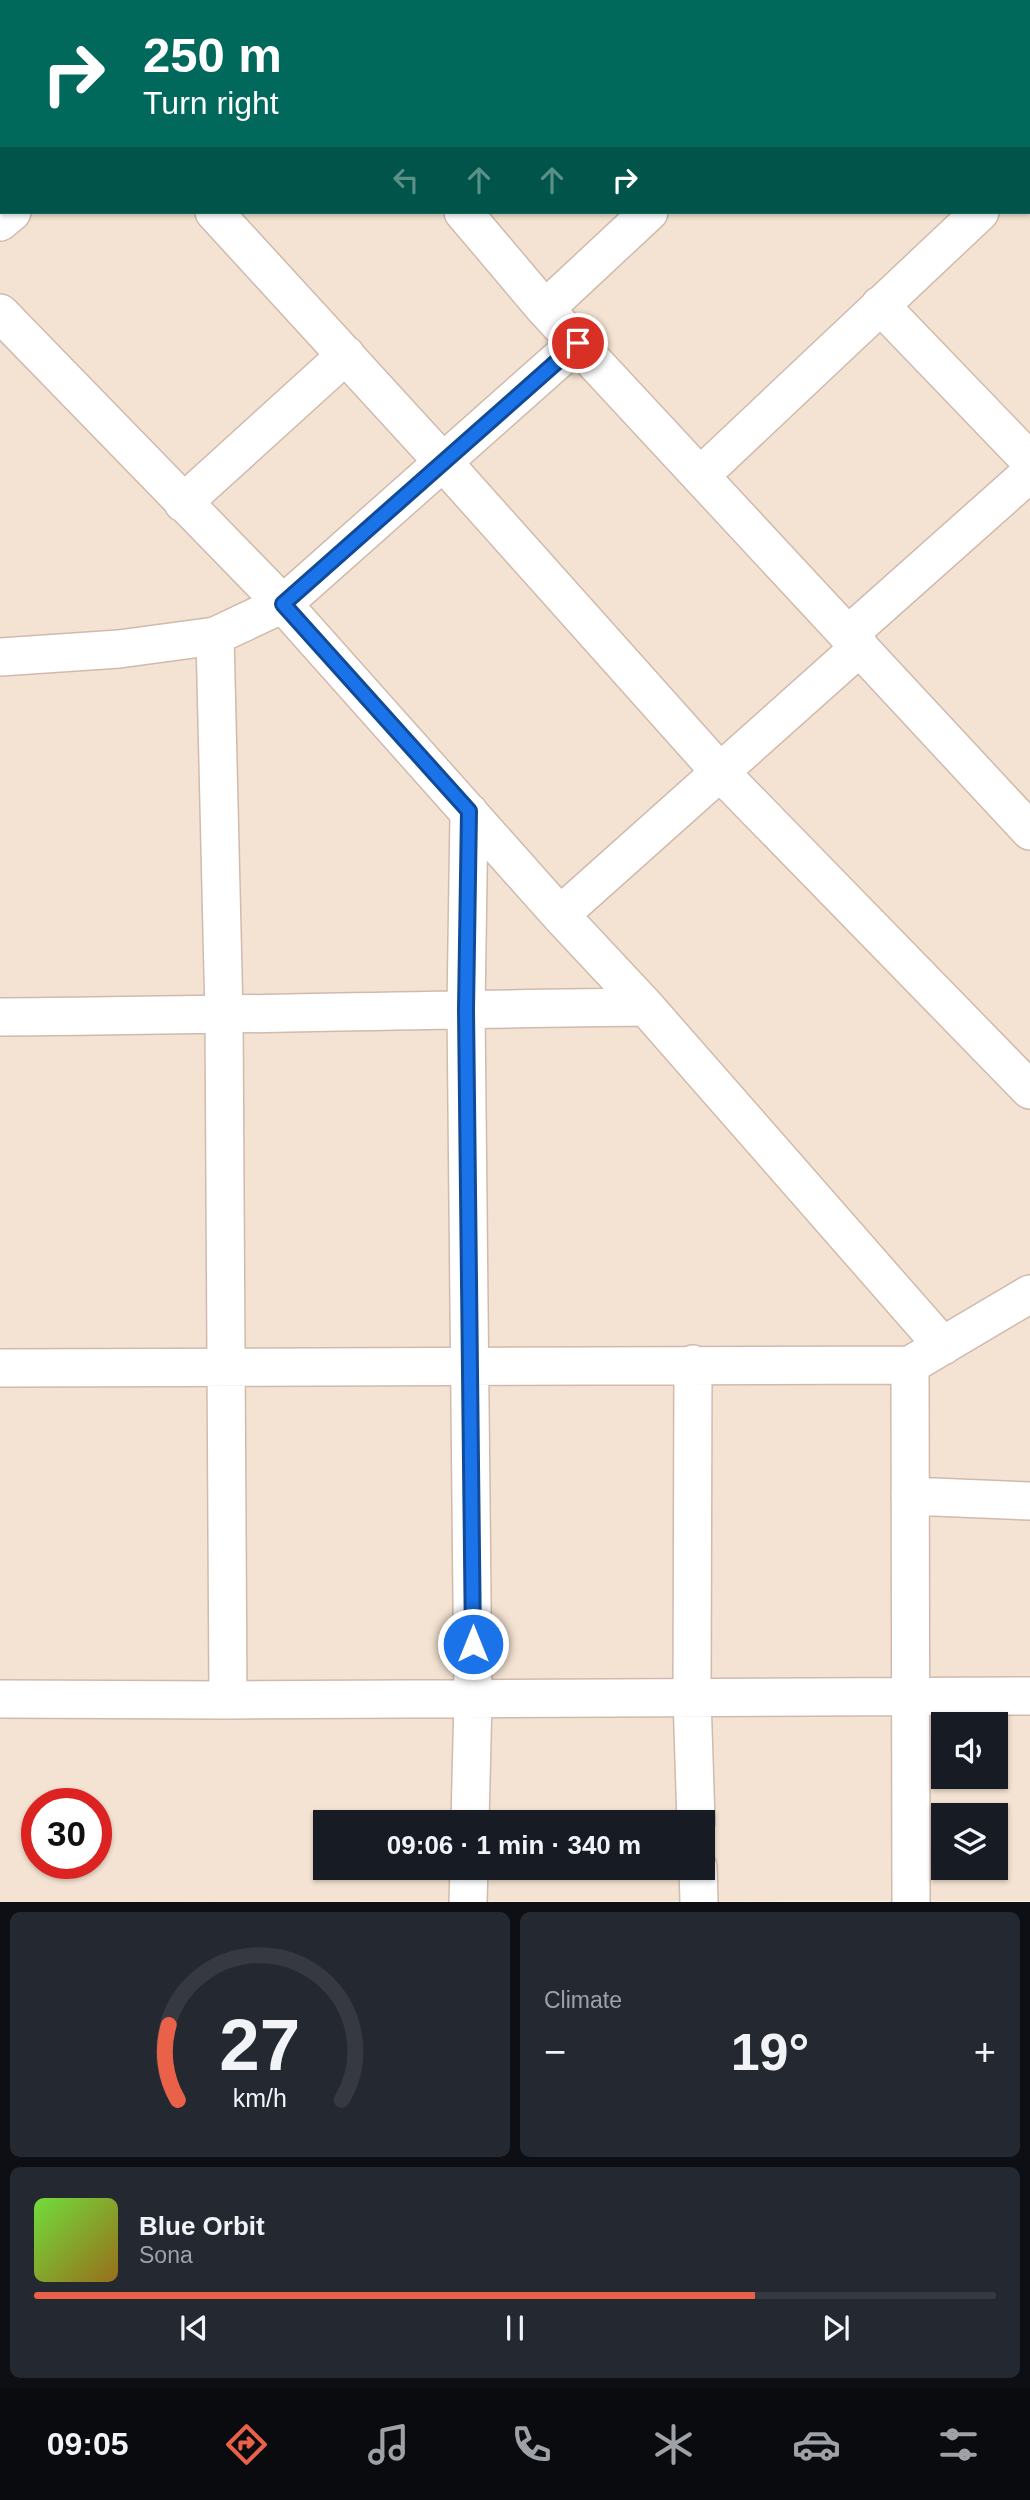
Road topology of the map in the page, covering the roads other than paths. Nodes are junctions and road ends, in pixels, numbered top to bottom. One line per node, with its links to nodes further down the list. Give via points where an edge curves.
1 (216, 214): 9 (street)
2 (465, 214): 6 (street)
3 (647, 214): 6 (street)
4 (978, 214): 5 (street)
5 (880, 306): 11 (street); 12 (street)
6 (545, 309): 8 (street)
7 (0, 313): 13 (street)
8 (578, 343): 10 (street); 11 (street)
9 (346, 355): 10 (street); 13 (street)
10 (443, 462): 14 (street); 18 (street)
11 (701, 476): 16 (street)
12 (1026, 480): 16 (street)
13 (183, 503): 14 (street)
14 (283, 604): 15 (street); 19 (street)
15 (215, 636): 17 (street, via 119,649); 24 (street)
16 (854, 641): 18 (street); 20 (street)
17 (0, 657)
18 (720, 772): 21 (street); 26 (street)
19 (469, 811): 21 (street); 23 (street)
20 (1030, 831)
21 (560, 915): 22 (street)
22 (646, 1007): 23 (street); 28 (street)
23 (466, 1009): 24 (street); 31 (street)
24 (224, 1016): 25 (street); 33 (street)
25 (0, 1017)
26 (1030, 1090)
27 (1030, 1294): 28 (street)
28 (943, 1346): 30 (street)
29 (693, 1364): 30 (street); 31 (street); 38 (street)
30 (910, 1364): 34 (street)
31 (471, 1367): 33 (street); 40 (street)
32 (0, 1368): 33 (street)
33 (226, 1369): 41 (street)
34 (910, 1496): 35 (street); 36 (street)
35 (1030, 1501)
36 (911, 1696): 37 (street); 38 (street); 48 (street)
37 (1030, 1696)
38 (692, 1697): 40 (street); 43 (street)
39 (0, 1699): 41 (street)
40 (473, 1699): 41 (street); 42 (street)
41 (228, 1700)
42 (470, 1810)
43 (696, 1810)
44 (469, 1880): 46 (street)
45 (698, 1880): 47 (street)
46 (468, 1902)
47 (699, 1902)
48 (911, 1902)

